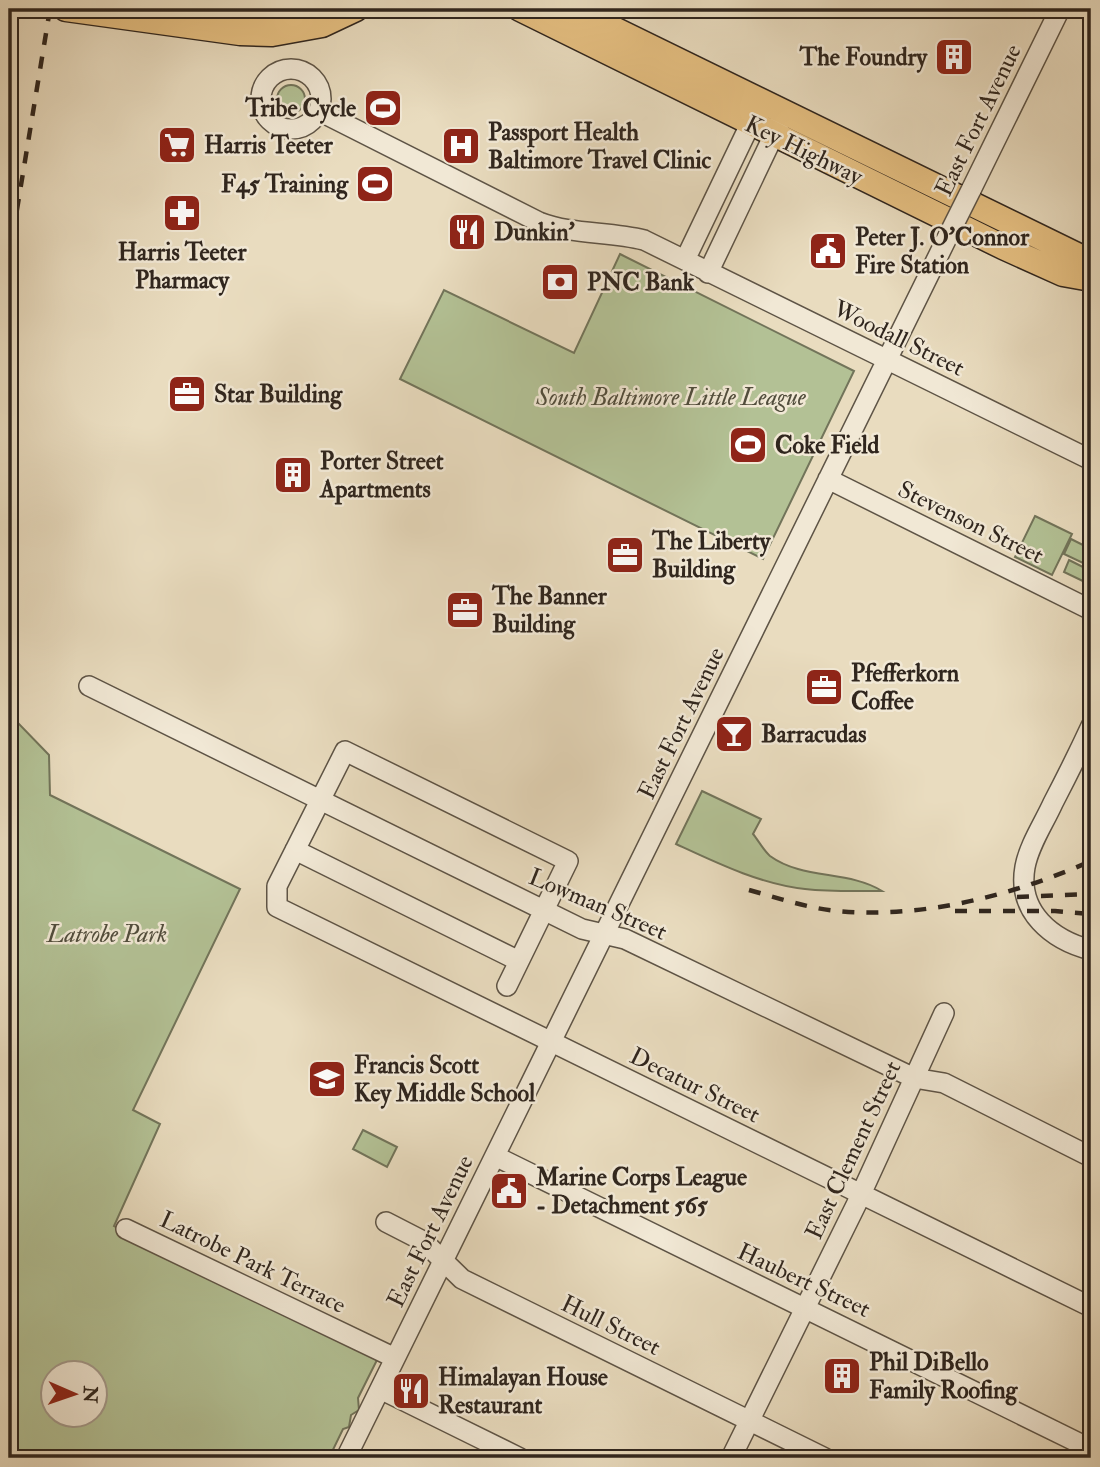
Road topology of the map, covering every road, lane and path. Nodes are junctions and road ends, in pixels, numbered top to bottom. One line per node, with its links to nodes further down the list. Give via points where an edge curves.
1 (66, 9): 4 (main road, via 264,34 301,31)
2 (229, 9): 3 (main road)
3 (299, 9)
4 (356, 9)
5 (520, 9): 9 (main road, Key Highway)
6 (573, 9): 9 (main road, Key Highway, via 761,102)
7 (1060, 9): 14 (street, East Fort Avenue, bridge)
8 (318, 111): 10 (street, Woodall Street, via 539,222 564,230 629,236)
9 (769, 124): 10 (street); 11 (main road, Key Highway); 12 (street); 13 (main road, Key Highway, via 1049,269)
10 (685, 260): 12 (street, Woodall Street)
11 (1091, 262)
12 (708, 273): 14 (street, Woodall Street)
13 (1091, 279)
14 (887, 359): 15 (street, Woodall Street); 16 (street, East Fort Avenue)
15 (1091, 460)
16 (828, 479): 17 (street, Stevenson Street); 23 (street, East Fort Avenue)
17 (1091, 610)
18 (89, 686): 20 (street, Lowman Street)
19 (1091, 726): 24 (street, via 1030,852 1024,876 1029,903 1043,926)
20 (319, 801): 21 (street); 22 (street, Lowman Street); 22 (street, via 345,751 568,861)
21 (295, 850): 25 (street); 28 (street, Decatur Street, via 277,886 277,907)
22 (543, 910): 23 (street, Lowman Street); 25 (street)
23 (604, 934): 28 (street, East Fort Avenue); 29 (street, Lowman Street, via 625,939)
24 (1091, 950)
25 (519, 961): 26 (street)
26 (507, 986)
27 (944, 1013): 29 (street, East Clement Street)
28 (551, 1042): 30 (street, East Fort Avenue); 32 (street, Decatur Street)
29 (914, 1078): 31 (street, Lowman Street, via 944,1083); 32 (street, East Clement Street)
30 (495, 1156): 35 (street, East Fort Avenue); 36 (street, Haubert Street)
31 (1091, 1157)
32 (861, 1194): 36 (street, East Clement Street); 37 (street, Decatur Street)
33 (386, 1222): 35 (street, Hull Street, via 423,1241)
34 (126, 1229): 38 (street, Latrobe Park Terrace)
35 (442, 1262): 38 (street, East Fort Avenue); 40 (street, Hull Street, via 462,1279)
36 (805, 1307): 40 (street, East Clement Street); 41 (street, Haubert Street)
37 (1091, 1307)
38 (395, 1358): 39 (street, East Fort Avenue)
39 (380, 1389): 42 (street, East Fort Avenue); 43 (street)
40 (750, 1421): 44 (street, East Clement Street); 45 (street, Hull Street)
41 (1088, 1449)
42 (346, 1458)
43 (520, 1458)
44 (731, 1458)
45 (825, 1458)

